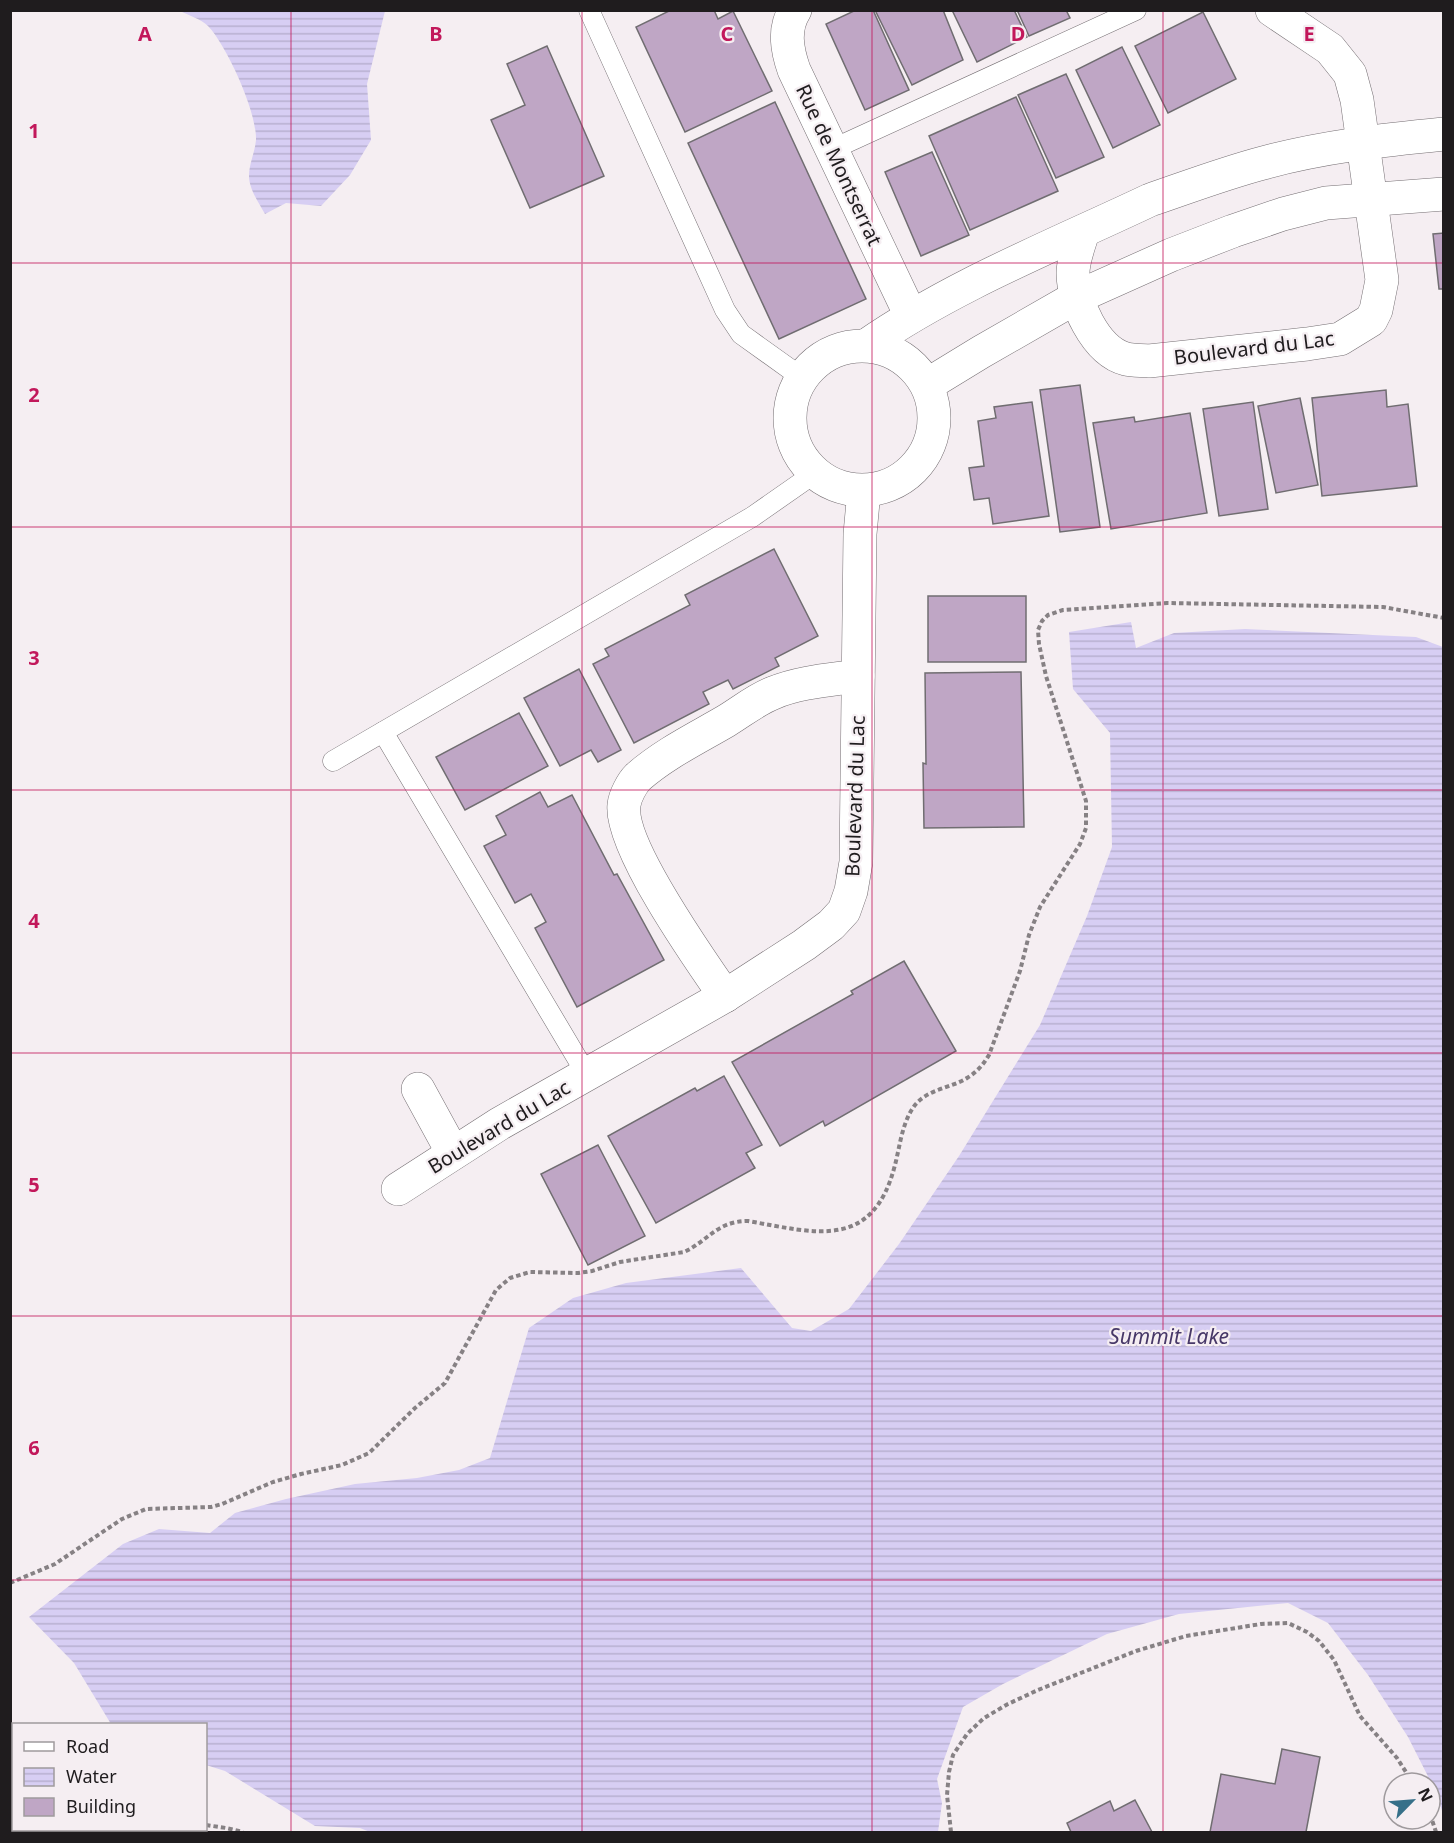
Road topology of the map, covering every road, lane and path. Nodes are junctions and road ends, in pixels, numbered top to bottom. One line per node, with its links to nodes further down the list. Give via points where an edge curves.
1 (588, 10): 14 (lane, via 725,310 741,334)
2 (795, 10): 7 (street, Rue de Montserrat, via 787,35 788,53)
3 (1136, 10): 7 (lane)
4 (1272, 10): 6 (street, via 1330,49 1350,74)
5 (1443, 134): 6 (street)
6 (1363, 144): 9 (street); 10 (street, via 1305,153 1222,175 1150,200)
7 (833, 150): 12 (street, Rue de Montserrat)
8 (1443, 194): 9 (street)
9 (1371, 198): 11 (street, via 1326,203 1273,217 1171,255); 11 (street, Boulevard du Lac, via 1382,280 1376,310 1371,320 1340,339 1149,361 1125,359 1110,351 1093,332)
10 (1083, 232): 11 (street, Boulevard du Lac, via 1073,270); 12 (street)
11 (1076, 298): 15 (street)
12 (911, 316): 13 (street)
13 (867, 345): 14 (street, via 845,346 818,360); 15 (street, via 897,353)
14 (801, 377): 16 (street, via 790,404 790,427 797,449)
15 (927, 385): 17 (street, via 933,400 934,427 922,460 886,487)
16 (815, 473): 17 (street, via 851,490); 20 (lane, via 752,517)
17 (864, 490): 19 (street, Boulevard du Lac)
18 (1443, 618): 27 (path, via 1383,607 1167,603 1063,610 1048,615 1038,630 1042,661 1086,801 1086,828 1040,907 989,1055 965,1080 943,1087 916,1103 908,1116 890,1183 875,1210 831,1232 737,1221 714,1230 684,1252 585,1272 530,1272 510,1278 495,1290 445,1383 369,1454 273,1482 211,1507 146,1509 55,1564)
19 (858, 676): 22 (street, Boulevard du Lac, via 856,862 844,911 804,945); 22 (street, via 773,693 660,761 636,779 628,792 624,805 626,825 634,849 692,949)
20 (383, 732): 21 (lane); 23 (lane)
21 (333, 761)
22 (725, 996): 23 (street, Boulevard du Lac)
23 (587, 1075): 25 (street, Boulevard du Lac)
24 (418, 1089): 25 (street)
25 (453, 1153): 26 (street, Boulevard du Lac)
26 (398, 1189)
27 (10, 1583)
28 (1405, 1771): 31 (path, via 1360,1716 1334,1660 1319,1641 1288,1623 1261,1624 1186,1636 1136,1651 1038,1690 984,1718 953,1755 947,1795)
29 (207, 1825): 30 (path)
30 (243, 1833)
31 (951, 1833)

